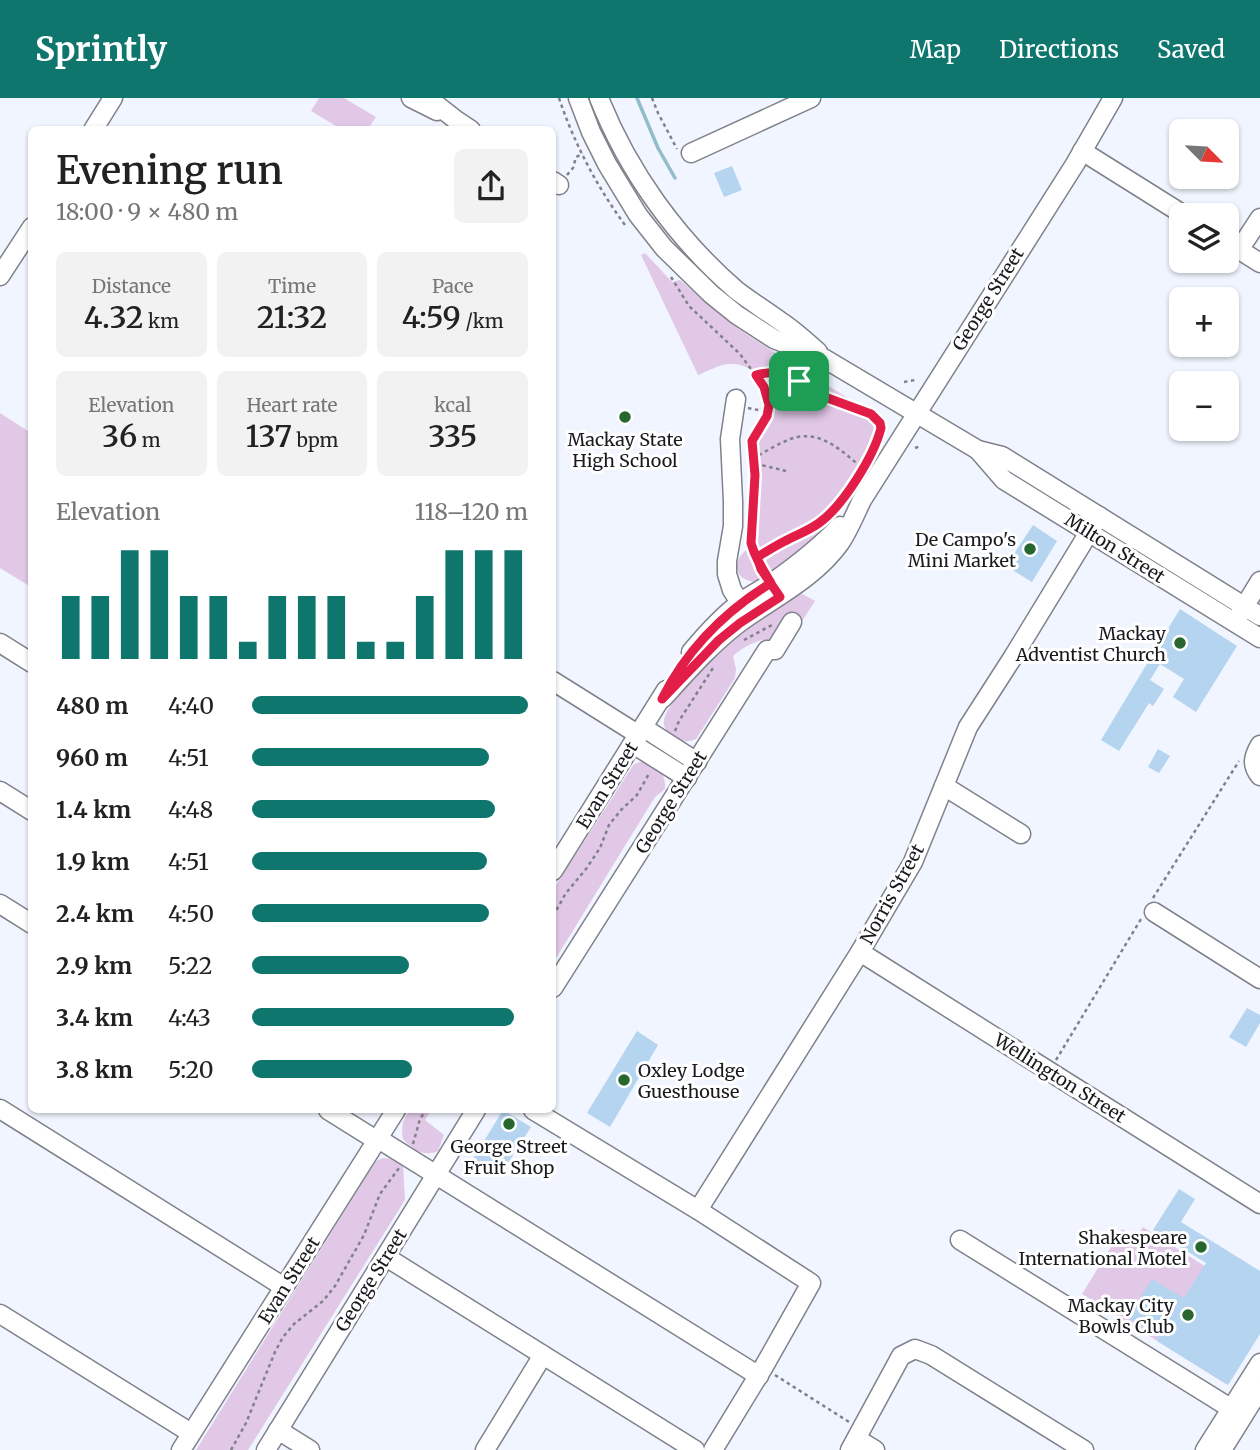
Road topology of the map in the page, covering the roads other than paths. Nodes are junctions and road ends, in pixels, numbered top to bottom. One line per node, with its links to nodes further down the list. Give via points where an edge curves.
1 (113, 98): 9 (street)
2 (411, 98): 8 (street)
3 (428, 98): 8 (street)
4 (578, 98): 19 (street, Milton Street, via 607,164 638,215 686,271 774,339)
5 (598, 98): 19 (street, Milton Street, via 613,131 676,228 710,266)
6 (811, 98): 11 (street)
7 (1113, 98): 10 (street, George Street)
8 (463, 125)
9 (96, 126)
10 (1082, 151): 12 (street); 21 (street, George Street)
11 (686, 154)
12 (1169, 206)
13 (1260, 218): 15 (street)
14 (28, 233): 18 (street)
15 (1239, 240)
16 (1239, 250): 17 (street)
17 (1260, 263)
18 (0, 276)
19 (825, 359): 21 (street, Milton Street)
20 (736, 402): 27 (street, via 730,447 733,520 727,568 730,585)
21 (917, 413): 22 (street, Milton Street); 23 (street, George Street)
22 (978, 450): 24 (street, Milton Street, via 1002,456); 25 (street, Milton Street, via 1004,480)
23 (862, 500): 27 (street, George Street, via 825,541); 27 (street, George Street, via 838,545 822,563 780,597)
24 (1099, 516): 25 (street, Norris Street); 28 (street, Milton Street)
25 (1090, 532): 28 (street, Milton Street); 40 (street, Norris Street, via 968,727)
26 (1260, 581): 28 (street)
27 (745, 609): 35 (street, Evan Street, via 662,699)
28 (1239, 614): 29 (street, Milton Street); 31 (street, Milton Street)
29 (1260, 616)
30 (792, 622): 37 (street, George Street, via 775,650 767,650)
31 (1260, 638)
32 (0, 643): 33 (street)
33 (28, 660)
34 (556, 683): 35 (street)
35 (639, 736): 37 (street); 39 (street); 44 (street, Evan Street)
36 (1260, 745): 38 (street, via 1253,759)
37 (697, 762): 39 (street, George Street)
38 (1260, 776)
39 (687, 778): 50 (street, George Street)
40 (944, 786): 43 (street); 48 (street, Norris Street, via 913,862)
41 (0, 791): 42 (street)
42 (28, 808)
43 (1021, 834)
44 (556, 866)
45 (0, 904): 47 (street)
46 (1154, 912): 49 (street)
47 (28, 922)
48 (860, 952): 58 (street, Wellington Street); 59 (street, Norris Street)
49 (1260, 979)
50 (556, 983)
51 (0, 1109): 62 (street)
52 (333, 1113): 56 (street)
53 (394, 1113): 56 (street, Evan Street)
54 (474, 1113): 57 (street, George Street)
55 (538, 1113): 59 (street)
56 (376, 1139): 57 (street); 62 (street, Evan Street)
57 (435, 1175): 61 (street, George Street); 66 (street)
58 (1260, 1204)
59 (698, 1210): 66 (street, via 811,1283)
60 (960, 1240): 68 (street)
61 (386, 1257): 64 (street); 69 (street, George Street)
62 (284, 1287): 70 (street, Evan Street)
63 (0, 1314): 70 (street)
64 (543, 1355): 75 (street); 76 (street)
65 (1260, 1363): 67 (street)
66 (761, 1372): 77 (street)
67 (1254, 1390): 68 (street)
68 (1237, 1412): 80 (street); 81 (street)
69 (278, 1430): 73 (street, George Street); 74 (street)
70 (191, 1433): 72 (street, Evan Street)
71 (856, 1439): 78 (street); 79 (street, via 901,1356 915,1349 931,1354)
72 (181, 1450)
73 (266, 1450)
74 (310, 1450)
75 (485, 1450)
76 (695, 1450)
77 (713, 1450)
78 (874, 1450)
79 (1084, 1450)
80 (1205, 1450)
81 (1222, 1450)

